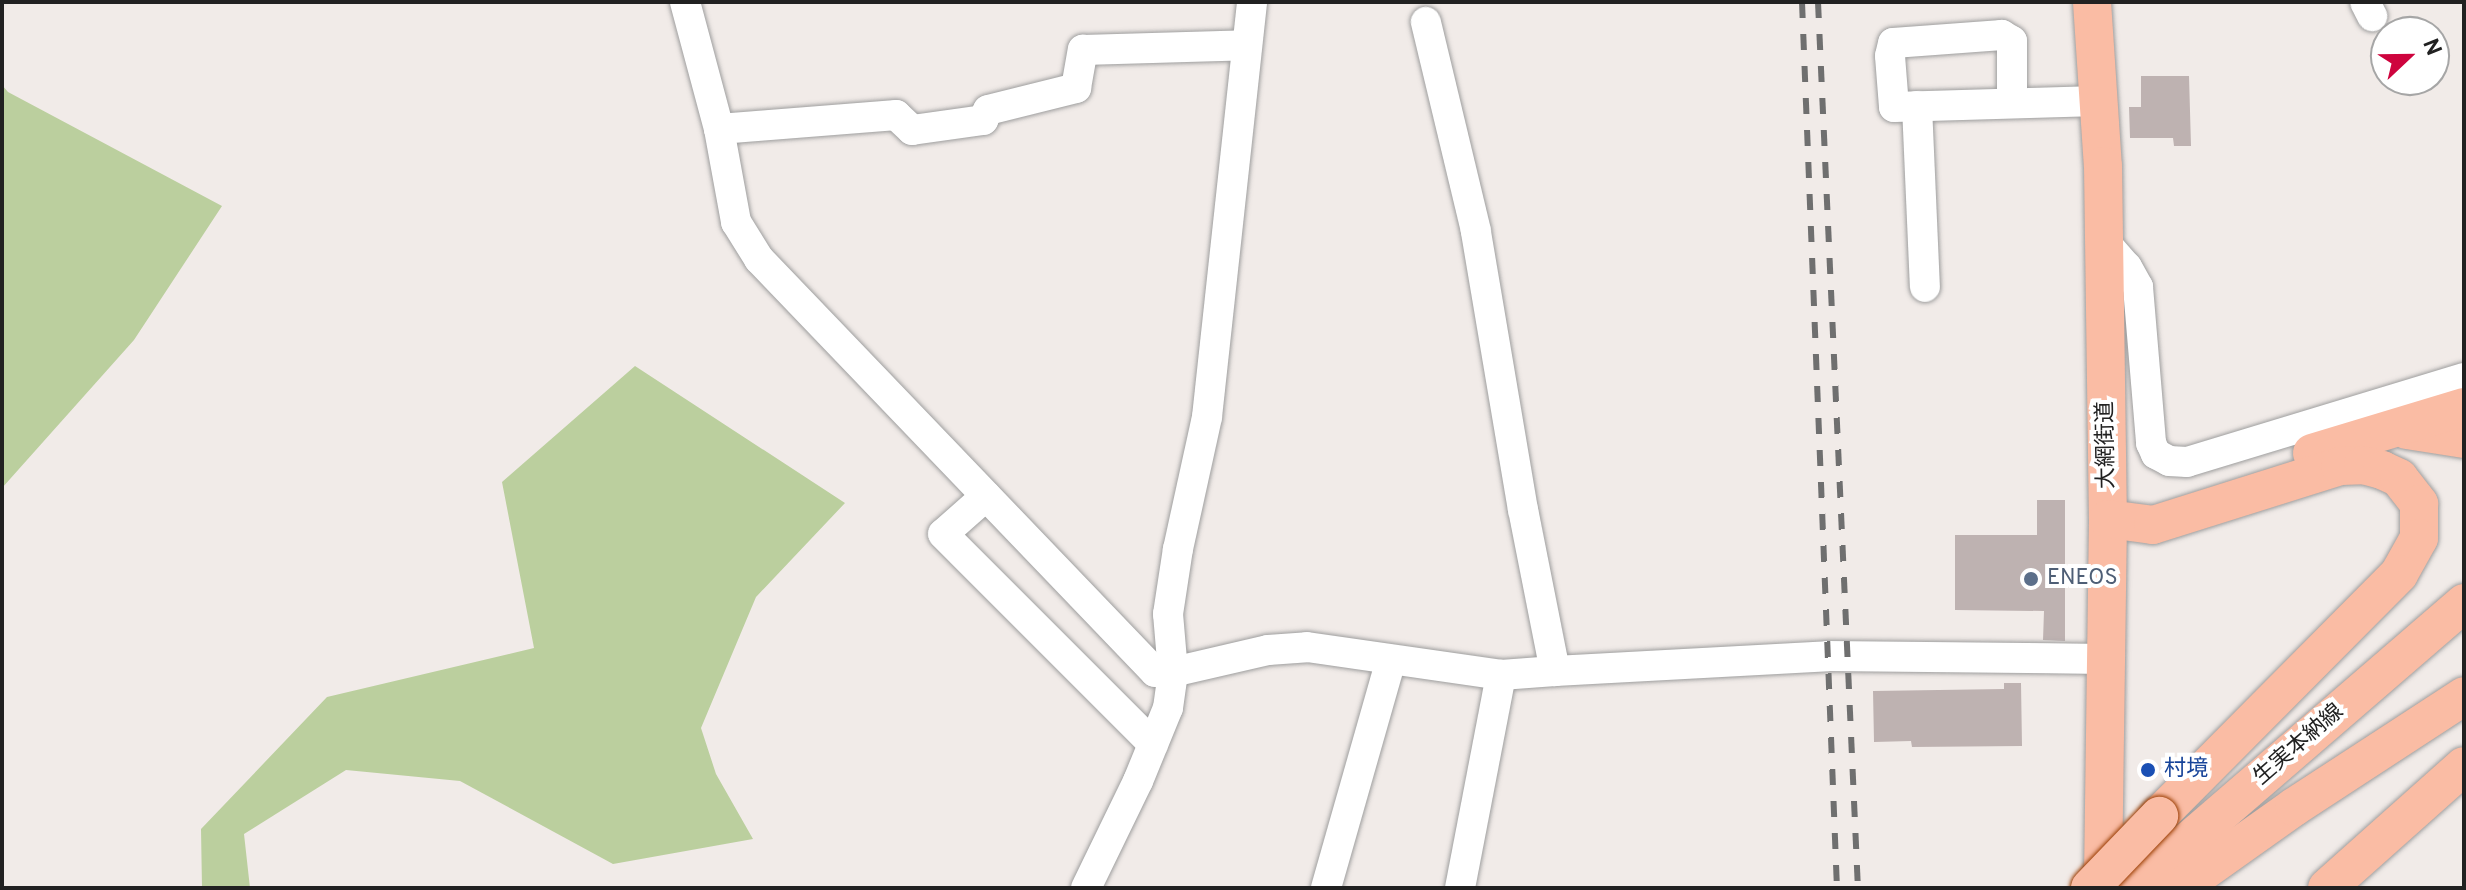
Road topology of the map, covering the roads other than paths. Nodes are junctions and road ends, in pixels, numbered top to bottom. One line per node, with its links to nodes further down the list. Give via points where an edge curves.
1 (685, 2): 9 (street)
2 (1252, 2): 5 (street)
3 (2092, 2): 6 (main road, 大網街道)
4 (1426, 22): 21 (street, via 1476,231)
5 (1247, 45): 9 (street, via 1083,50 1076,88 988,110 983,120 912,130 896,115); 22 (street, via 1207,417 1168,614)
6 (2098, 101): 7 (street); 10 (main road, 大網街道)
7 (2012, 102): 8 (street); 8 (street, via 2012,41 2002,35 1893,43 1894,107)
8 (1917, 106): 11 (street)
9 (719, 129): 16 (street, via 736,222 759,259)
10 (2104, 241): 12 (street, via 2138,287 2148,431 2156,454 2169,461 2187,462); 17 (main road, 大網街道)
11 (1925, 287)
12 (2464, 378)
13 (2464, 407): 14 (main road)
14 (2396, 429): 15 (main road); 17 (main road, via 2150,501)
15 (2464, 439)
16 (986, 496): 22 (street, via 1155,672); 25 (street, via 943,534)
17 (2108, 519): 19 (main road, 大網街道); 31 (main road, bridge, via 2153,525 2340,466 2363,465 2399,478 2419,504 2419,538 2399,574)
18 (2464, 603): 27 (main road, 生実本納線)
19 (2106, 659): 21 (street, via 1828,656); 32 (main road, 大網街道)
20 (1391, 660): 22 (street, via 1307,647 1268,650); 23 (street); 29 (street)
21 (1555, 671): 23 (street)
22 (1173, 672): 25 (street, via 1168,708)
23 (1501, 675): 30 (street)
24 (2464, 696): 27 (main road, via 2306,799)
25 (1153, 744): 28 (street)
26 (2464, 766): 34 (main road)
27 (2173, 873): 33 (main road, 生実本納線)
28 (1086, 888)
29 (1326, 888)
30 (1460, 888)
31 (2090, 888)
32 (2103, 888)
33 (2134, 888)
34 (2327, 888)

